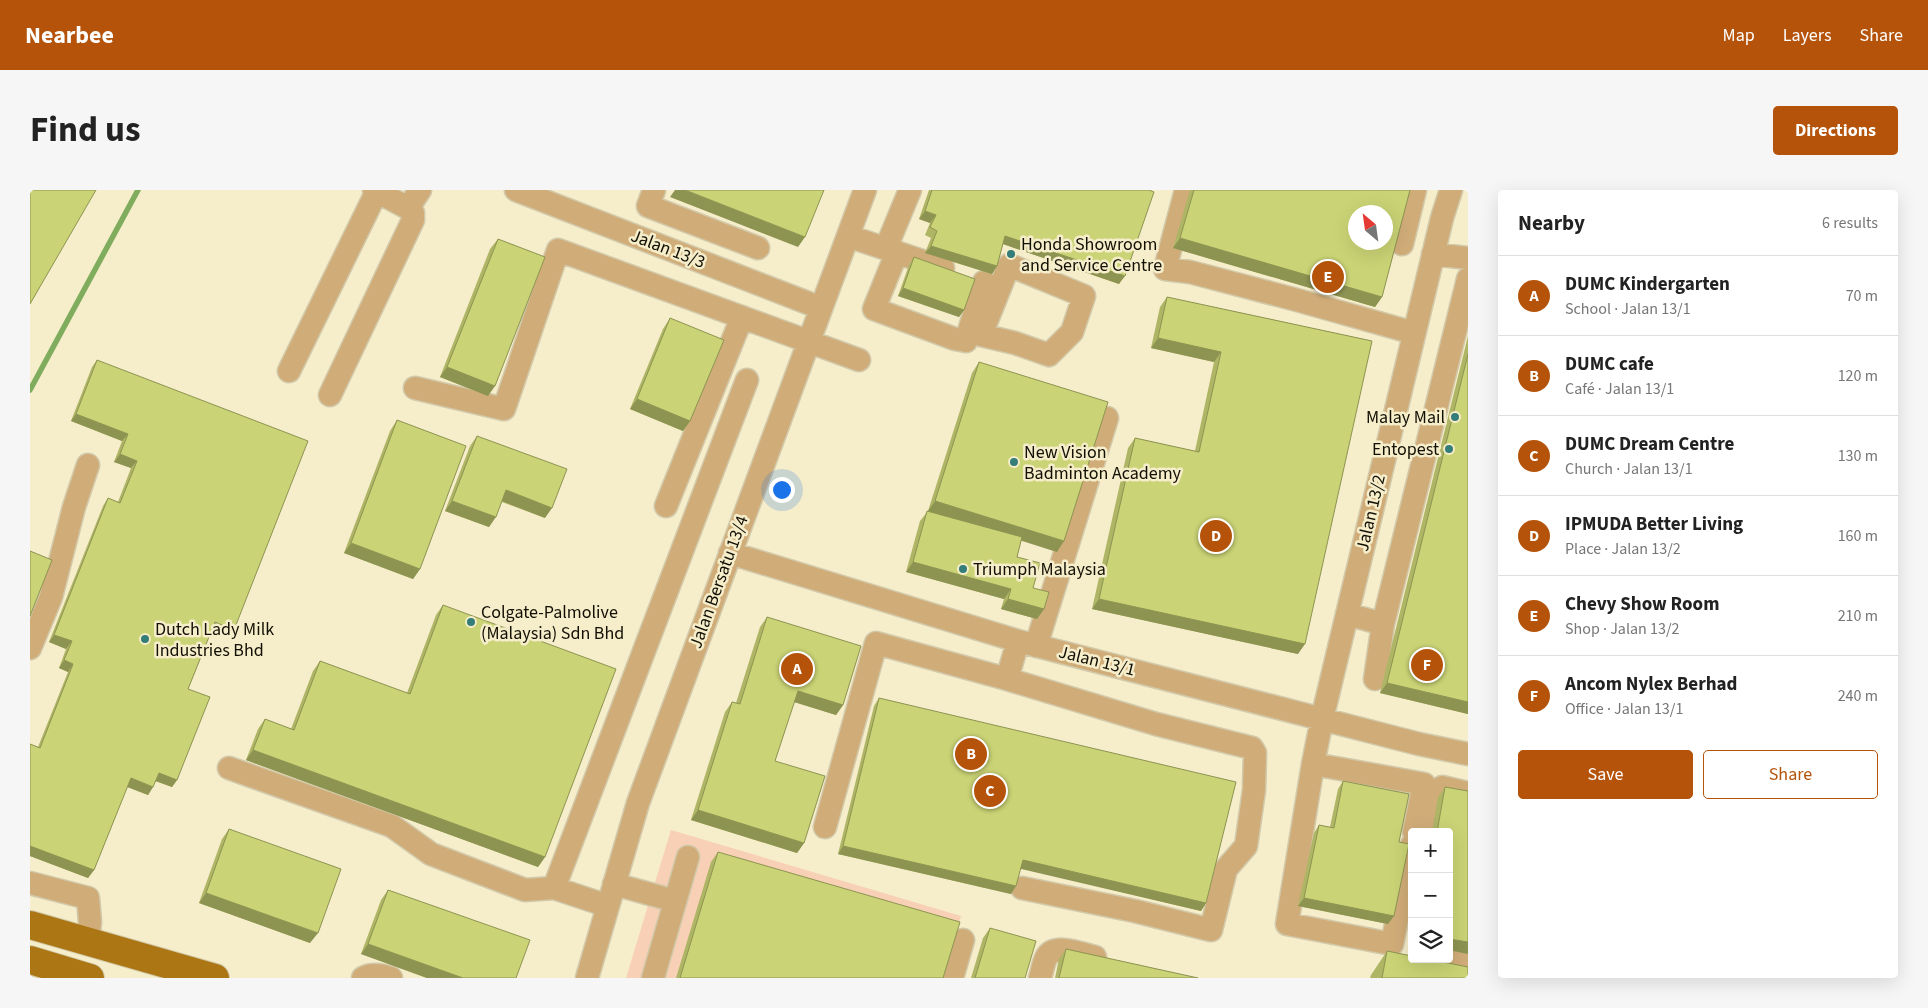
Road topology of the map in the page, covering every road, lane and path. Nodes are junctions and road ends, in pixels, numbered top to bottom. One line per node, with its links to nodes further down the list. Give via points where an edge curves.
1 (516, 190): 18 (street, Jalan 13/3)
2 (654, 190): 12 (street, via 648,206)
3 (864, 190): 10 (street, Jalan Bersatu 13/4)
4 (910, 190): 13 (street)
5 (1186, 190): 20 (street, via 1165,269 1190,272)
6 (1415, 190): 11 (street)
7 (1451, 190): 14 (street, Jalan 13/2)
8 (375, 191): 9 (street); 23 (street)
9 (414, 199): 26 (street, via 410,228)
10 (848, 236): 13 (street); 18 (street, Jalan Bersatu 13/4)
11 (1402, 244)
12 (758, 248)
13 (892, 250): 17 (street); 17 (street, via 874,309 954,339 966,341)
14 (1433, 254): 15 (street); 20 (street, Jalan 13/2)
15 (1468, 258)
16 (1468, 279): 32 (street)
17 (992, 285): 17 (street, via 1009,265 1084,296 1072,332 1049,354 981,335)
18 (821, 308): 21 (street, Jalan Bersatu 13/4)
19 (742, 317): 21 (street); 25 (street, via 558,250 504,409); 29 (street)
20 (1414, 333): 31 (street, Jalan 13/2)
21 (808, 342): 22 (street); 30 (street, Jalan Bersatu 13/4)
22 (859, 360)
23 (289, 371)
24 (747, 380): 51 (street)
25 (415, 388)
26 (330, 395)
27 (1107, 418): 33 (street)
28 (88, 465): 34 (street, via 50,597)
29 (666, 506)
30 (730, 553): 33 (street, Jalan 13/1); 50 (street, Jalan Bersatu 13/4, via 638,803)
31 (1347, 614): 32 (street); 37 (street, Jalan 13/2)
32 (1383, 624): 36 (street)
33 (1027, 643): 35 (street); 37 (street, Jalan 13/1)
34 (30, 648)
35 (1007, 679): 44 (street, via 876,643); 52 (street, via 1156,724 1252,748 1255,753 1254,790 1246,846 1226,869 1211,930)
36 (1375, 679)
37 (1322, 719): 38 (street, Jalan 13/1); 40 (street, Jalan 13/2)
38 (1420, 744): 39 (street, Jalan 13/1); 42 (street)
39 (1468, 754)
40 (1313, 764): 42 (street); 48 (street, Jalan 13/2, via 1287,924 1392,944)
41 (229, 768): 51 (street, via 392,826 431,854 524,890)
42 (1413, 782): 45 (street, via 1424,784)
43 (1468, 792): 46 (street, via 1442,786 1436,792)
44 (825, 827)
45 (1415, 828)
46 (1429, 828)
47 (688, 857): 53 (street)
48 (1408, 865)
49 (30, 883): 57 (street, via 88,898)
50 (614, 884): 53 (street); 54 (street, Jalan Bersatu 13/4)
51 (554, 888): 54 (street)
52 (1022, 888)
53 (675, 901): 68 (street)
54 (608, 906): 67 (street, Jalan Bersatu 13/4)
55 (30, 924): 57 (main road)
56 (963, 940): 69 (street)
57 (88, 942): 63 (main road); 64 (main road)
58 (1453, 954): 59 (street)
59 (1468, 957)
60 (30, 960): 62 (main road)
61 (1114, 962): 70 (street, via 1059,949 1047,957)
62 (90, 978)
63 (145, 978)
64 (215, 978)
65 (363, 978): 66 (street, via 382,975)
66 (391, 978)
67 (587, 978)
68 (653, 978)
69 (952, 978)
70 (1040, 978)

